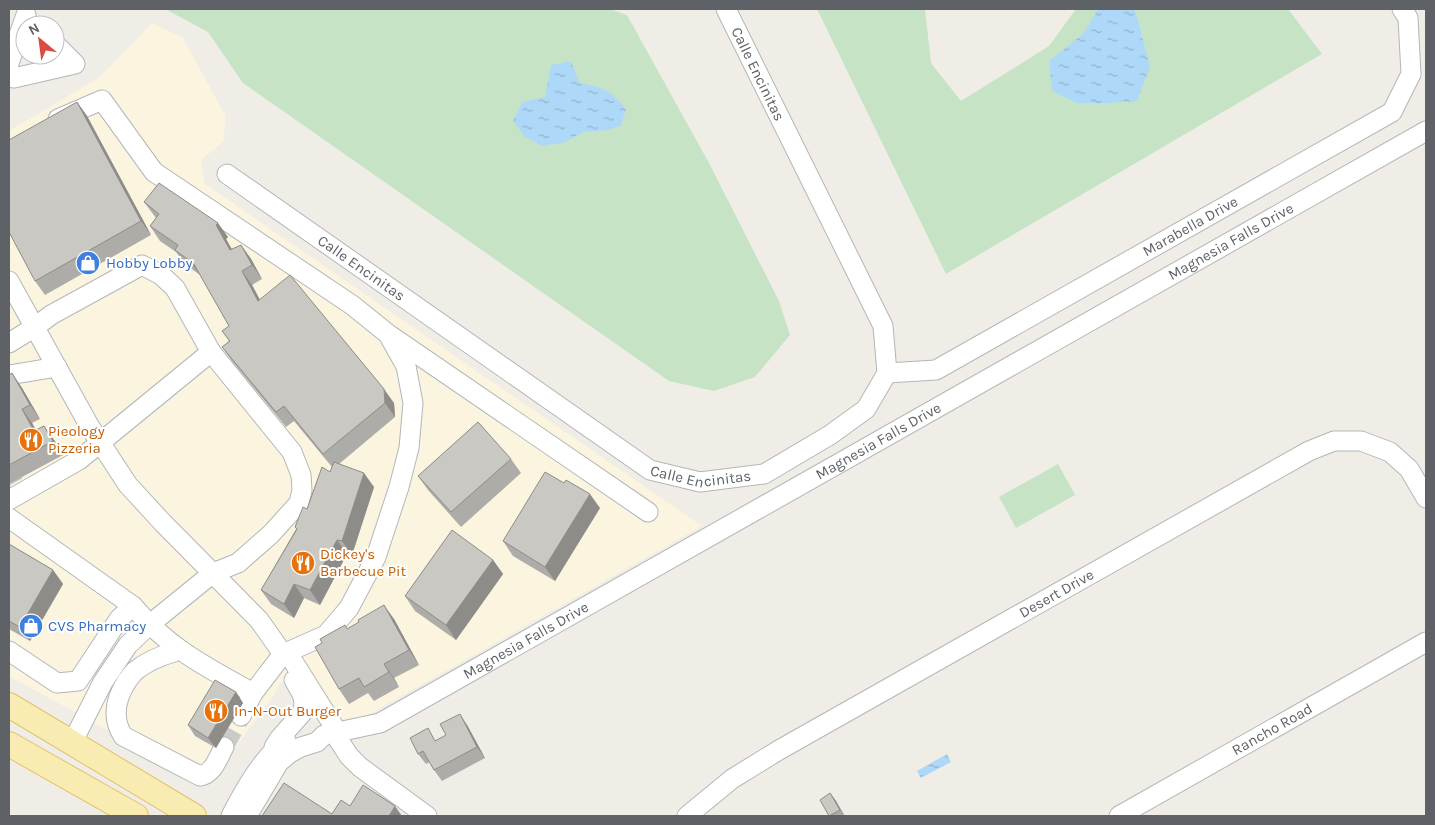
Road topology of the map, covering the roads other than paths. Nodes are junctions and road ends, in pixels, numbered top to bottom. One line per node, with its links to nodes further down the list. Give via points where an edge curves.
1 (726, 9): 16 (street, Calle Encinitas, via 883,326)
2 (1402, 9): 16 (street, Marabella Drive, via 1408,18 1411,74 1392,112 936,370)
3 (15, 47): 5 (street)
4 (65, 54): 6 (street, via 75,64 14,78)
5 (9, 63)
6 (9, 70)
7 (44, 126): 12 (street, via 102,100 154,172 352,305)
8 (1426, 131): 33 (street, Magnesia Falls Drive, via 380,723)
9 (227, 174): 16 (street, Calle Encinitas, via 650,470 700,482 764,474 830,435 866,409)
10 (9, 281): 11 (street)
11 (35, 328): 13 (street); 14 (street, via 51,315 142,265 175,288); 15 (street)
12 (388, 334): 21 (street); 29 (street, via 406,366 413,403 410,448 399,487 376,557 348,608 326,635)
13 (9, 343)
14 (210, 352): 18 (street); 23 (street, via 292,452 301,475 302,490 299,503 271,534 238,563)
15 (57, 367): 17 (street); 18 (street)
16 (887, 373)
17 (9, 375)
18 (101, 444): 19 (street, via 79,460); 23 (street, via 128,485 162,524)
19 (15, 492)
20 (1426, 498): 43 (street, Desert Drive, via 1410,468 1390,452 1361,441 1334,441 1309,451 778,750 732,779)
21 (648, 512)
22 (9, 518): 24 (street)
23 (212, 572): 25 (street); 29 (street, via 259,620)
24 (133, 606): 25 (street); 27 (street, via 119,619 78,681 58,683)
25 (149, 625): 30 (street, via 183,653); 34 (street, via 128,646 104,682)
26 (1426, 642): 44 (street, Rancho Road)
27 (9, 651)
28 (174, 652): 35 (street, via 158,657 133,672 121,690 116,708 118,729 123,736 200,776 211,770)
29 (283, 654): 30 (street); 33 (street, via 292,658); 37 (street, via 284,664 303,696 304,709)
30 (253, 693): 32 (street)
31 (9, 705): 34 (main road)
32 (242, 716)
33 (332, 734): 37 (street, Magnesia Falls Drive, via 314,731 294,736); 41 (street, Magnesia Falls Drive, via 301,747 279,762); 42 (street, via 360,767)
34 (72, 743): 39 (main road)
35 (224, 747)
36 (11, 750): 38 (main road)
37 (271, 753): 40 (street, Magnesia Falls Drive)
38 (136, 816)
39 (194, 816)
40 (231, 816)
41 (247, 816)
42 (427, 816)
43 (686, 816)
44 (1119, 816)

